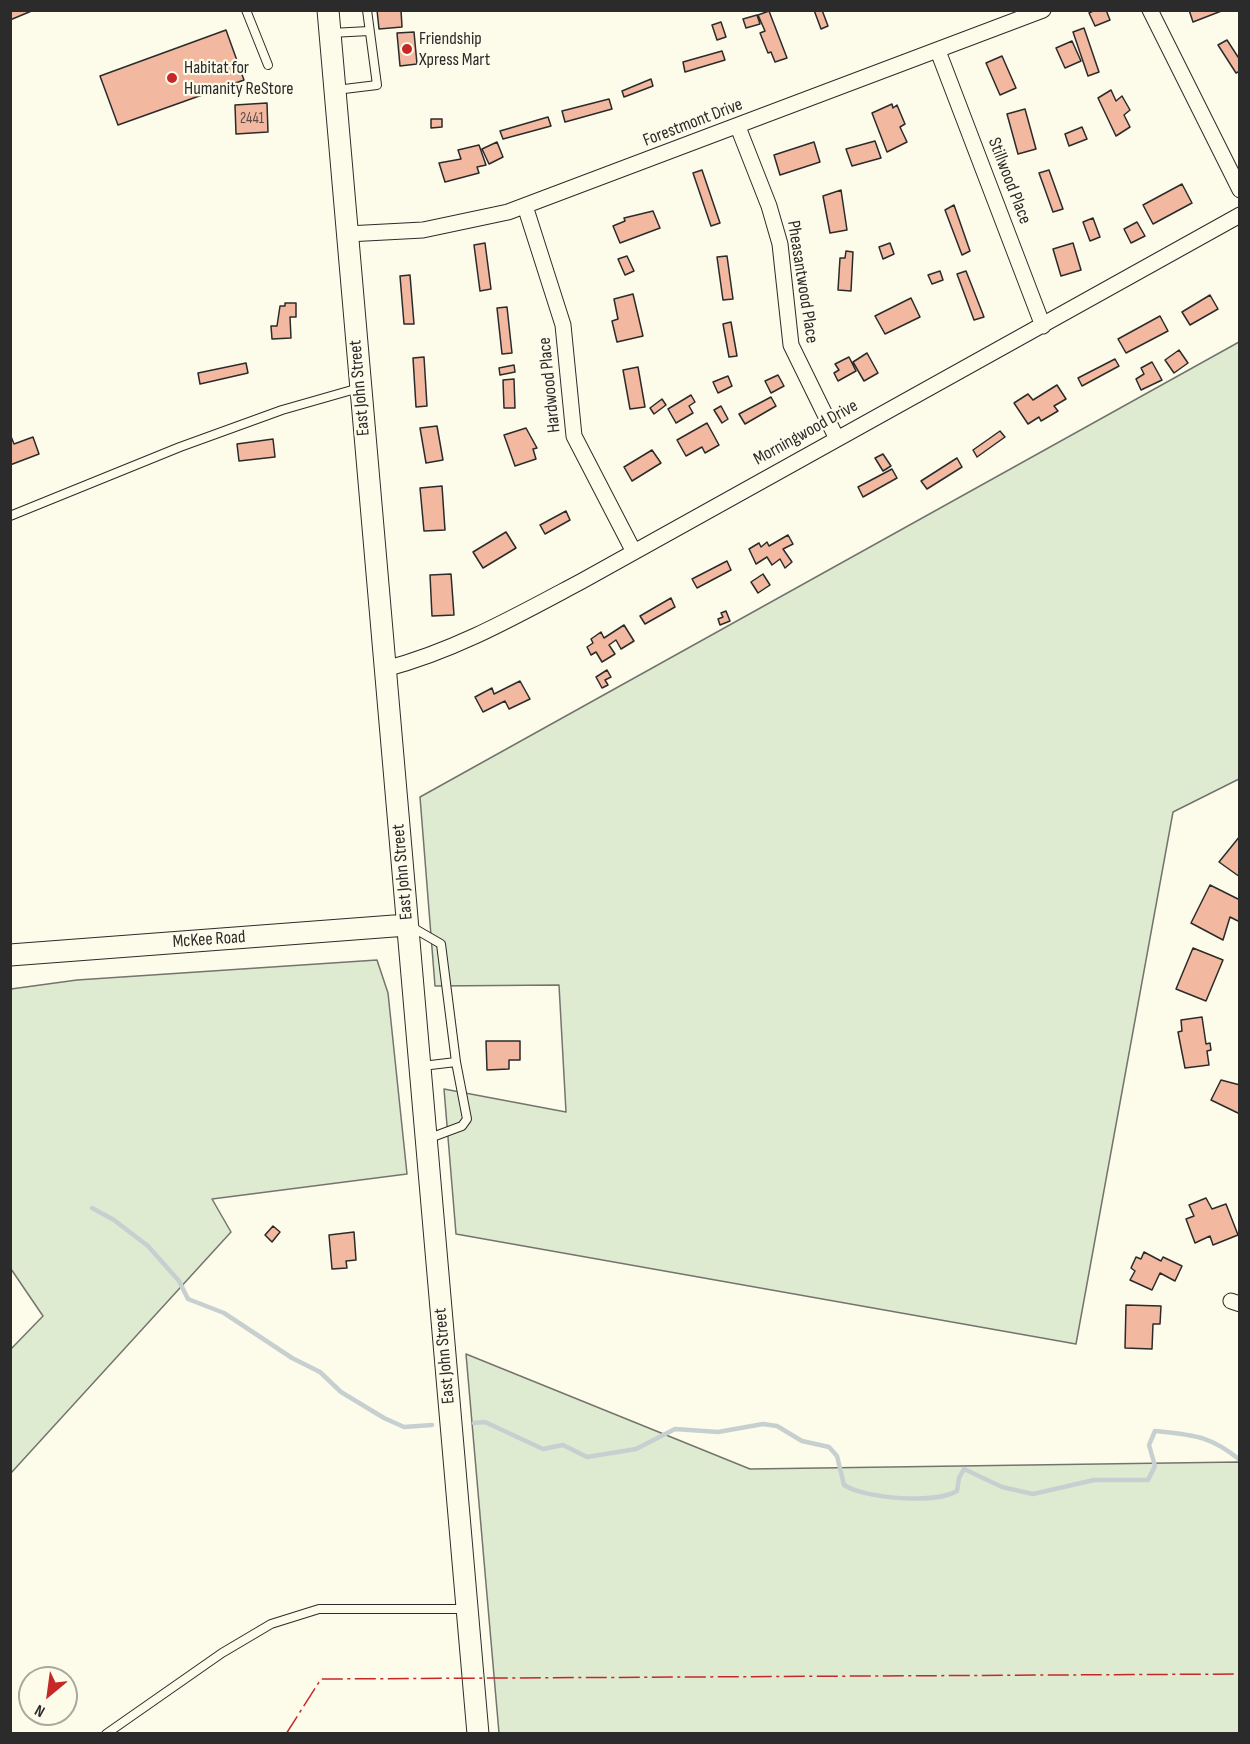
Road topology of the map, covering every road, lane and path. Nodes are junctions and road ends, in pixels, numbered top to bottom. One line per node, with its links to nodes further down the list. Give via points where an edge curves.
1 (246, 10): 9 (lane)
2 (328, 10): 7 (main road, East John Street)
3 (367, 10): 6 (lane)
4 (1043, 10): 8 (street, Forestmont Drive)
5 (1150, 10): 12 (street)
6 (369, 32): 7 (lane); 10 (lane, via 377,85)
7 (329, 33): 10 (main road, East John Street)
8 (938, 51): 11 (street, Forestmont Drive); 16 (street, Stillwood Place)
9 (268, 65)
10 (334, 90): 15 (main road, East John Street)
11 (738, 127): 13 (street, Forestmont Drive); 18 (street, Pheasantwood Place, via 780,244 791,345)
12 (1239, 190)
13 (525, 206): 15 (street, Forestmont Drive, via 476,221 423,230); 20 (street, Hardwood Place, via 563,325 574,436)
14 (1239, 215): 16 (street, Morningwood Drive)
15 (347, 234): 17 (main road, East John Street)
16 (1043, 326): 18 (street, Morningwood Drive)
17 (360, 387): 19 (lane, via 180,447); 21 (main road, East John Street)
18 (837, 439): 20 (street, Morningwood Drive)
19 (10, 516)
20 (634, 552): 21 (street, Morningwood Drive, via 491,629 425,658)
21 (385, 669): 22 (main road, East John Street)
22 (407, 925): 23 (main road, McKee Road); 24 (lane, via 441,944); 25 (main road, East John Street)
23 (10, 955)
24 (456, 1062): 25 (lane); 26 (lane, via 466,1119 462,1126)
25 (421, 1066): 26 (main road, East John Street)
26 (426, 1140): 27 (main road, East John Street)
27 (467, 1609): 28 (lane, via 319,1609 271,1624 222,1653); 29 (main road, East John Street)
28 (106, 1734)
29 (477, 1734)

